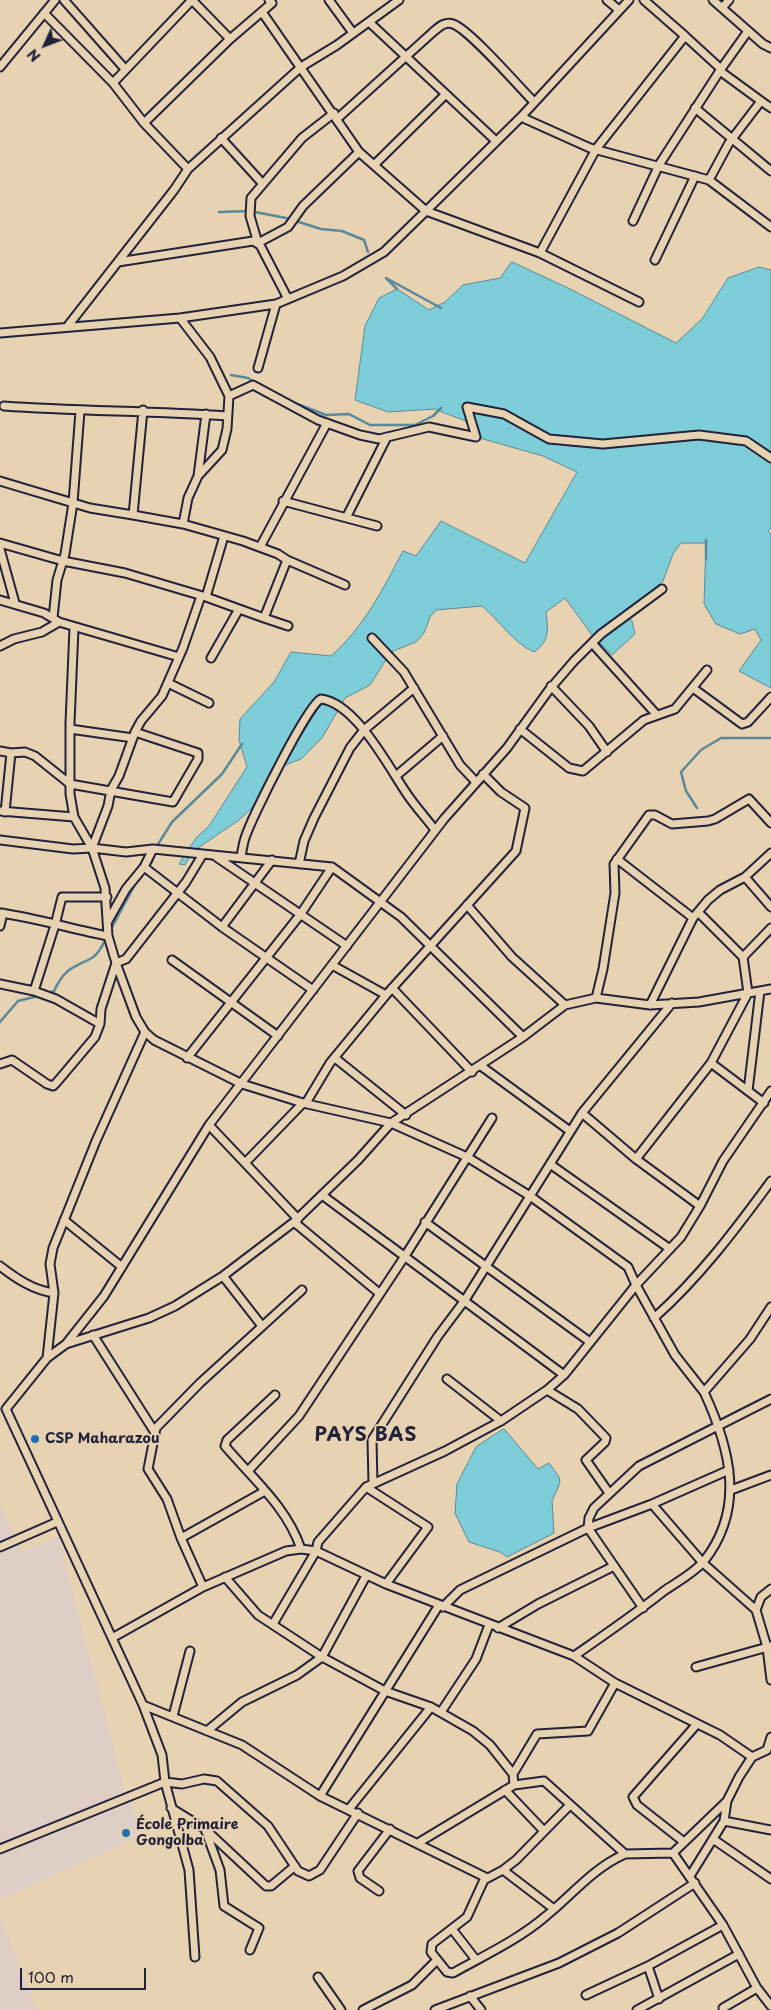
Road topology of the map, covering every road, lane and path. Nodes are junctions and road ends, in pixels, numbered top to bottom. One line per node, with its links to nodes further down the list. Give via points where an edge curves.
1 (54, 0): 15 (street)
2 (64, 0): 25 (street)
3 (192, 0): 20 (street); 25 (street)
4 (269, 0): 14 (street, via 272,3)
5 (329, 0): 18 (street)
6 (399, 0): 16 (street)
7 (607, 0): 13 (street)
8 (629, 0): 13 (street)
9 (644, 0): 19 (street)
10 (713, 0): 12 (street)
11 (729, 0): 12 (street)
12 (722, 8): 17 (street)
13 (619, 10): 30 (street)
14 (262, 12): 20 (street); 24 (street)
15 (44, 13): 23 (street); 27 (street)
16 (369, 22): 18 (street); 22 (street)
17 (748, 31): 21 (street, via 763,44); 26 (street)
18 (353, 33): 24 (street)
19 (684, 36): 26 (street); 39 (street)
20 (230, 39): 35 (street)
21 (770, 44)
22 (407, 57): 28 (street); 30 (street, via 441,26 453,24); 33 (street)
23 (0, 67)
24 (301, 67): 33 (street); 36 (street)
25 (125, 69): 27 (street)
26 (720, 70): 29 (street); 31 (street)
27 (113, 83): 35 (street)
28 (446, 94): 38 (street); 41 (street)
29 (761, 100): 32 (street); 37 (street)
30 (534, 102): 34 (street)
31 (694, 108): 37 (street); 42 (street)
32 (771, 108)
33 (336, 116): 40 (street); 47 (street, via 302,138)
34 (521, 117): 38 (street); 39 (street)
35 (144, 122): 43 (street)
36 (221, 138): 43 (street); 47 (street)
37 (732, 140): 44 (street); 46 (street)
38 (496, 141): 48 (street)
39 (596, 150): 42 (street); 52 (street)
40 (359, 152): 41 (street); 51 (street, via 303,206 288,227)
41 (374, 165): 48 (street)
42 (659, 165): 45 (street); 49 (street)
43 (188, 169): 54 (street)
44 (771, 171)
45 (695, 176): 46 (street); 53 (street)
46 (709, 180): 50 (street)
47 (262, 183): 51 (street, via 251,198 250,211)
48 (426, 211): 52 (street); 55 (street, via 384,252 343,276)
49 (633, 221)
50 (771, 227)
51 (258, 243): 54 (street, via 238,242); 55 (street)
52 (540, 253): 56 (street)
53 (655, 260)
54 (118, 262): 59 (street)
55 (288, 298): 57 (street)
56 (638, 302)
57 (276, 304): 58 (street); 61 (street)
58 (180, 318): 59 (street); 62 (street, via 210,357)
59 (67, 327): 60 (street)
60 (0, 333)
61 (258, 368)
62 (229, 396): 67 (street); 68 (street, via 253,385)
63 (4, 406): 65 (street)
64 (143, 410): 65 (street); 66 (street); 75 (street)
65 (80, 411): 74 (street)
66 (206, 414): 67 (street); 71 (street)
67 (227, 416): 71 (street, via 222,450)
68 (327, 423): 69 (street, via 360,435 380,439); 73 (street)
69 (387, 437): 70 (street, via 429,427 476,437 468,407 504,414 549,439 603,444 700,435 746,441); 76 (street)
70 (771, 458)
71 (198, 476): 77 (street, via 188,498)
72 (0, 481): 74 (street)
73 (283, 501): 76 (street); 81 (street)
74 (73, 503): 75 (street); 84 (street)
75 (133, 515): 77 (street)
76 (347, 516): 78 (street)
77 (183, 524): 79 (street)
78 (377, 526)
79 (224, 536): 81 (street); 87 (street)
80 (0, 543): 84 (street)
81 (260, 547): 83 (street)
82 (0, 549): 89 (street)
83 (287, 560): 85 (street); 91 (street)
84 (63, 561): 87 (street, via 125,573); 92 (street, via 57,580)
85 (345, 585)
86 (662, 589): 96 (street)
87 (203, 596): 90 (street); 98 (street)
88 (0, 600): 89 (street)
89 (15, 603): 92 (street)
90 (239, 609): 91 (street); 99 (street)
91 (264, 618): 93 (street)
92 (56, 620): 94 (street); 97 (street, via 42,632)
93 (288, 626)
94 (74, 628): 98 (street, via 112,636); 108 (street)
95 (372, 638): 103 (street, via 404,672)
96 (592, 643): 102 (street); 107 (street)
97 (0, 646)
98 (179, 658): 101 (street)
99 (211, 658)
100 (708, 670): 104 (street)
101 (168, 683): 106 (street); 111 (street)
102 (551, 686): 109 (street); 114 (street, via 589,726)
103 (414, 688): 110 (street); 112 (street)
104 (693, 688): 105 (street, via 742,724 748,722); 107 (street, via 675,710)
105 (771, 697)
106 (209, 703)
107 (656, 714): 114 (street)
108 (70, 729): 111 (street); 119 (street)
109 (520, 729): 114 (street, via 573,770 587,769); 116 (street)
110 (364, 730): 117 (street); 131 (street, via 335,704 324,699 316,702 278,767 246,837); 134 (street, via 350,748 314,818)
111 (134, 735): 120 (street); 120 (street, via 195,750 199,755 177,798 171,803)
112 (443, 736): 117 (street); 118 (street, via 460,765)
113 (0, 751): 115 (street)
114 (607, 752)
115 (11, 754): 119 (street, via 25,752 35,756); 121 (street)
116 (483, 774): 118 (street); 142 (street, via 501,792 525,808 516,851)
117 (396, 776): 124 (street)
118 (476, 782): 124 (street)
119 (70, 784): 120 (street); 122 (street)
120 (111, 790): 126 (street)
121 (2, 812): 122 (street)
122 (74, 817): 126 (street)
123 (771, 823): 132 (street, via 749,798 708,821 672,824 652,814)
124 (435, 830): 141 (street)
125 (0, 840): 126 (street, via 74,849)
126 (92, 848): 127 (street, via 126,852); 140 (street)
127 (153, 849): 129 (street); 135 (street)
128 (771, 853): 137 (street)
129 (203, 854): 130 (street); 139 (street)
130 (215, 855): 131 (street); 138 (street)
131 (241, 857): 133 (street)
132 (617, 859): 147 (street); 169 (street, via 614,864 615,893)
133 (272, 860): 134 (street); 138 (street)
134 (299, 864): 136 (street)
135 (144, 867): 139 (street); 148 (street, via 126,889)
136 (332, 867): 141 (street); 146 (street)
137 (745, 877): 143 (street); 144 (street, via 720,890)
138 (255, 884): 146 (street); 151 (street)
139 (178, 892): 151 (street); 159 (street, via 126,959)
140 (107, 897): 148 (street); 149 (street, via 63,896)
141 (381, 902): 154 (street); 155 (street)
142 (467, 905): 155 (street); 172 (street, via 512,956)
143 (771, 907)
144 (698, 912): 147 (street); 156 (street)
145 (2, 913): 149 (street); 150 (street)
146 (300, 915): 154 (street); 157 (street)
147 (693, 918): 173 (street)
148 (107, 922): 153 (street)
149 (56, 925): 153 (street); 165 (street)
150 (0, 926)
151 (222, 927): 157 (street)
152 (771, 928): 156 (street)
153 (108, 936): 159 (street)
154 (347, 946): 160 (street)
155 (429, 946): 162 (street); 177 (street)
156 (743, 957): 167 (street)
157 (265, 958): 164 (street); 170 (street)
158 (172, 960): 170 (street)
159 (116, 963): 174 (street, via 101,1009); 175 (street)
160 (332, 965): 164 (street); 168 (street)
161 (0, 984): 165 (street)
162 (392, 988): 168 (street); 183 (street)
163 (771, 989): 166 (street)
164 (313, 990): 176 (street)
165 (34, 991): 174 (street, via 56,999)
166 (760, 991): 167 (street); 185 (street)
167 (748, 993): 171 (street); 180 (street)
168 (386, 995): 179 (street)
169 (596, 998): 172 (street); 173 (street)
170 (230, 1003): 176 (street); 178 (street)
171 (672, 1004): 173 (street); 189 (street)
172 (565, 1005): 177 (street)
173 (650, 1005)
174 (100, 1024): 181 (street, via 84,1051 53,1086 12,1060)
175 (145, 1032): 178 (street, via 164,1047); 203 (street)
176 (278, 1036): 184 (street)
177 (523, 1037): 182 (street)
178 (187, 1058): 184 (street)
179 (335, 1058): 187 (street); 190 (street)
180 (710, 1063): 185 (street); 196 (street)
181 (0, 1064)
182 (481, 1066): 183 (street); 194 (street)
183 (472, 1072): 190 (street)
184 (242, 1084): 187 (street); 193 (street)
185 (748, 1091): 188 (street)
186 (771, 1091): 188 (street)
187 (305, 1103): 192 (street); 197 (street)
188 (764, 1103): 202 (street, via 723,1161)
189 (582, 1113): 194 (street); 196 (street)
190 (406, 1114): 192 (street)
191 (492, 1118): 195 (street)
192 (391, 1123): 195 (street); 200 (street)
193 (209, 1125): 197 (street); 210 (street)
194 (570, 1131): 198 (street)
195 (467, 1157): 201 (street); 205 (street)
196 (636, 1159): 202 (street)
197 (245, 1163): 204 (street)
198 (550, 1164): 201 (street); 206 (street)
199 (771, 1181): 218 (street, via 700,1273)
200 (322, 1195): 204 (street); 207 (street)
201 (530, 1196): 209 (street); 212 (street, via 628,1267)
202 (700, 1206): 206 (street)
203 (64, 1220): 210 (street); 214 (street, via 50,1264)
204 (296, 1221): 211 (street); 215 (street)
205 (425, 1222): 207 (street); 209 (street)
206 (670, 1249): 212 (street)
207 (405, 1256): 215 (street); 216 (street)
208 (0, 1266): 214 (street, via 28,1285)
209 (486, 1266): 216 (street); 221 (street)
210 (122, 1267): 222 (street)
211 (223, 1276): 219 (street); 220 (street, via 149,1318)
212 (636, 1285): 218 (street); 221 (street)
213 (302, 1290): 219 (street)
214 (54, 1293): 223 (street)
215 (379, 1293): 233 (street, via 299,1416)
216 (464, 1300): 224 (street); 236 (street, via 372,1440)
217 (771, 1307): 227 (street, via 750,1338)
218 (654, 1318): 227 (street, via 675,1355)
219 (262, 1326): 232 (street)
220 (93, 1336): 222 (street); 232 (street)
221 (590, 1342): 224 (street)
222 (66, 1344): 223 (street)
223 (47, 1358): 241 (street, via 6,1409)
224 (564, 1375): 226 (street)
225 (447, 1379): 230 (street)
226 (547, 1390): 230 (street); 239 (street, via 578,1409 606,1438 586,1460)
227 (704, 1392): 231 (street)
228 (275, 1395): 233 (street, via 224,1443)
229 (771, 1399): 231 (street)
230 (501, 1421): 236 (street)
231 (720, 1425): 234 (street); 239 (street, via 651,1458)
232 (154, 1431): 243 (street, via 148,1469 167,1499)
233 (249, 1470): 238 (street)
234 (730, 1470): 237 (street); 240 (street)
235 (771, 1475): 237 (street)
236 (370, 1485): 246 (street, via 320,1540); 251 (street, via 428,1527)
237 (731, 1490): 247 (street, via 724,1528)
238 (265, 1491): 243 (street); 245 (street, via 293,1527)
239 (609, 1493): 242 (street, via 590,1513)
240 (652, 1504): 242 (street); 247 (street)
241 (57, 1522): 244 (street); 260 (street)
242 (588, 1528): 248 (street); 254 (street, via 460,1590)
243 (180, 1538): 252 (street)
244 (0, 1547)
245 (301, 1549): 246 (street); 250 (street, via 286,1551)
246 (316, 1550): 249 (street); 257 (street)
247 (702, 1563): 255 (street); 256 (street)
248 (614, 1566): 255 (street); 259 (street)
249 (366, 1576): 251 (street); 264 (street)
250 (225, 1577): 252 (street); 257 (street, via 251,1609)
251 (386, 1584): 254 (street)
252 (203, 1587): 260 (street)
253 (771, 1589): 256 (street, via 760,1597)
254 (441, 1606): 258 (street); 268 (street)
255 (643, 1608): 263 (street)
256 (756, 1610): 261 (street)
257 (273, 1624): 264 (street)
258 (489, 1625): 259 (street); 271 (street, via 476,1660)
259 (498, 1628): 263 (street)
260 (112, 1638): 269 (street)
261 (769, 1647): 265 (street); 266 (street)
262 (190, 1651): 272 (street)
263 (574, 1656): 267 (street)
264 (322, 1657): 268 (street); 274 (street, via 297,1675 242,1702)
265 (696, 1667)
266 (771, 1680)
267 (615, 1683): 273 (street); 278 (street, via 589,1730 537,1734)
268 (384, 1691): 270 (street); 282 (street)
269 (143, 1704): 272 (street); 279 (street, via 162,1755)
270 (431, 1707): 271 (street); 286 (street)
271 (441, 1712): 278 (street, via 482,1737)
272 (173, 1716): 274 (street)
273 (697, 1724): 277 (street); 294 (street, via 633,1797 637,1805)
274 (207, 1731): 282 (street, via 252,1750)
275 (771, 1737): 276 (street)
276 (769, 1750): 277 (street)
277 (752, 1757): 283 (street)
278 (513, 1774): 280 (street)
279 (165, 1782): 285 (street); 296 (street); 299 (street, via 218,1781 268,1826)
280 (514, 1786): 281 (street); 284 (street, via 544,1781)
281 (505, 1790): 291 (street); 295 (street)
282 (320, 1796): 286 (street)
283 (727, 1801): 288 (street); 294 (street)
284 (569, 1806): 291 (street); 298 (street)
285 (171, 1808): 289 (street); 311 (street, via 189,1870)
286 (349, 1809): 287 (street)
287 (358, 1813): 290 (street); 299 (street, via 320,1870 309,1876 303,1875)
288 (724, 1821): 292 (street); 293 (street)
289 (205, 1829): 299 (street, via 266,1886 272,1886); 309 (street, via 220,1870 224,1906 259,1928)
290 (390, 1829): 295 (street); 305 (street, via 358,1872 360,1878)
291 (543, 1830): 300 (street)
292 (771, 1830)
293 (713, 1839): 301 (street); 303 (street)
294 (684, 1842): 297 (street)
295 (418, 1843): 302 (street)
296 (0, 1849)
297 (673, 1853): 298 (street); 301 (street)
298 (625, 1854): 306 (street, via 606,1863)
299 (295, 1866)
300 (503, 1870): 302 (street); 306 (street)
301 (690, 1876): 304 (street)
302 (487, 1878): 308 (street, via 480,1885 470,1913)
303 (771, 1880)
304 (695, 1884): 307 (street); 318 (street, via 618,1933 545,1969)
305 (379, 1891)
306 (554, 1909): 313 (street, via 520,1936)
307 (723, 1925): 310 (street); 314 (street)
308 (452, 1929): 312 (street, via 432,1944 430,1948); 313 (street)
309 (250, 1950)
310 (738, 1954): 316 (street); 319 (street)
311 (195, 1957)
312 (436, 1960): 313 (street, via 450,1973); 323 (street, via 412,1985)
313 (476, 1960)
314 (648, 1966): 317 (street); 319 (street)
315 (318, 1977): 322 (street)
316 (757, 1988): 320 (street); 321 (street)
317 (586, 1995)
318 (470, 1996): 324 (street); 325 (street)
319 (655, 2004): 326 (street)
320 (771, 2006)
321 (723, 2008)
322 (341, 2010)
323 (363, 2010)
324 (435, 2010)
325 (482, 2010)
326 (637, 2010)

